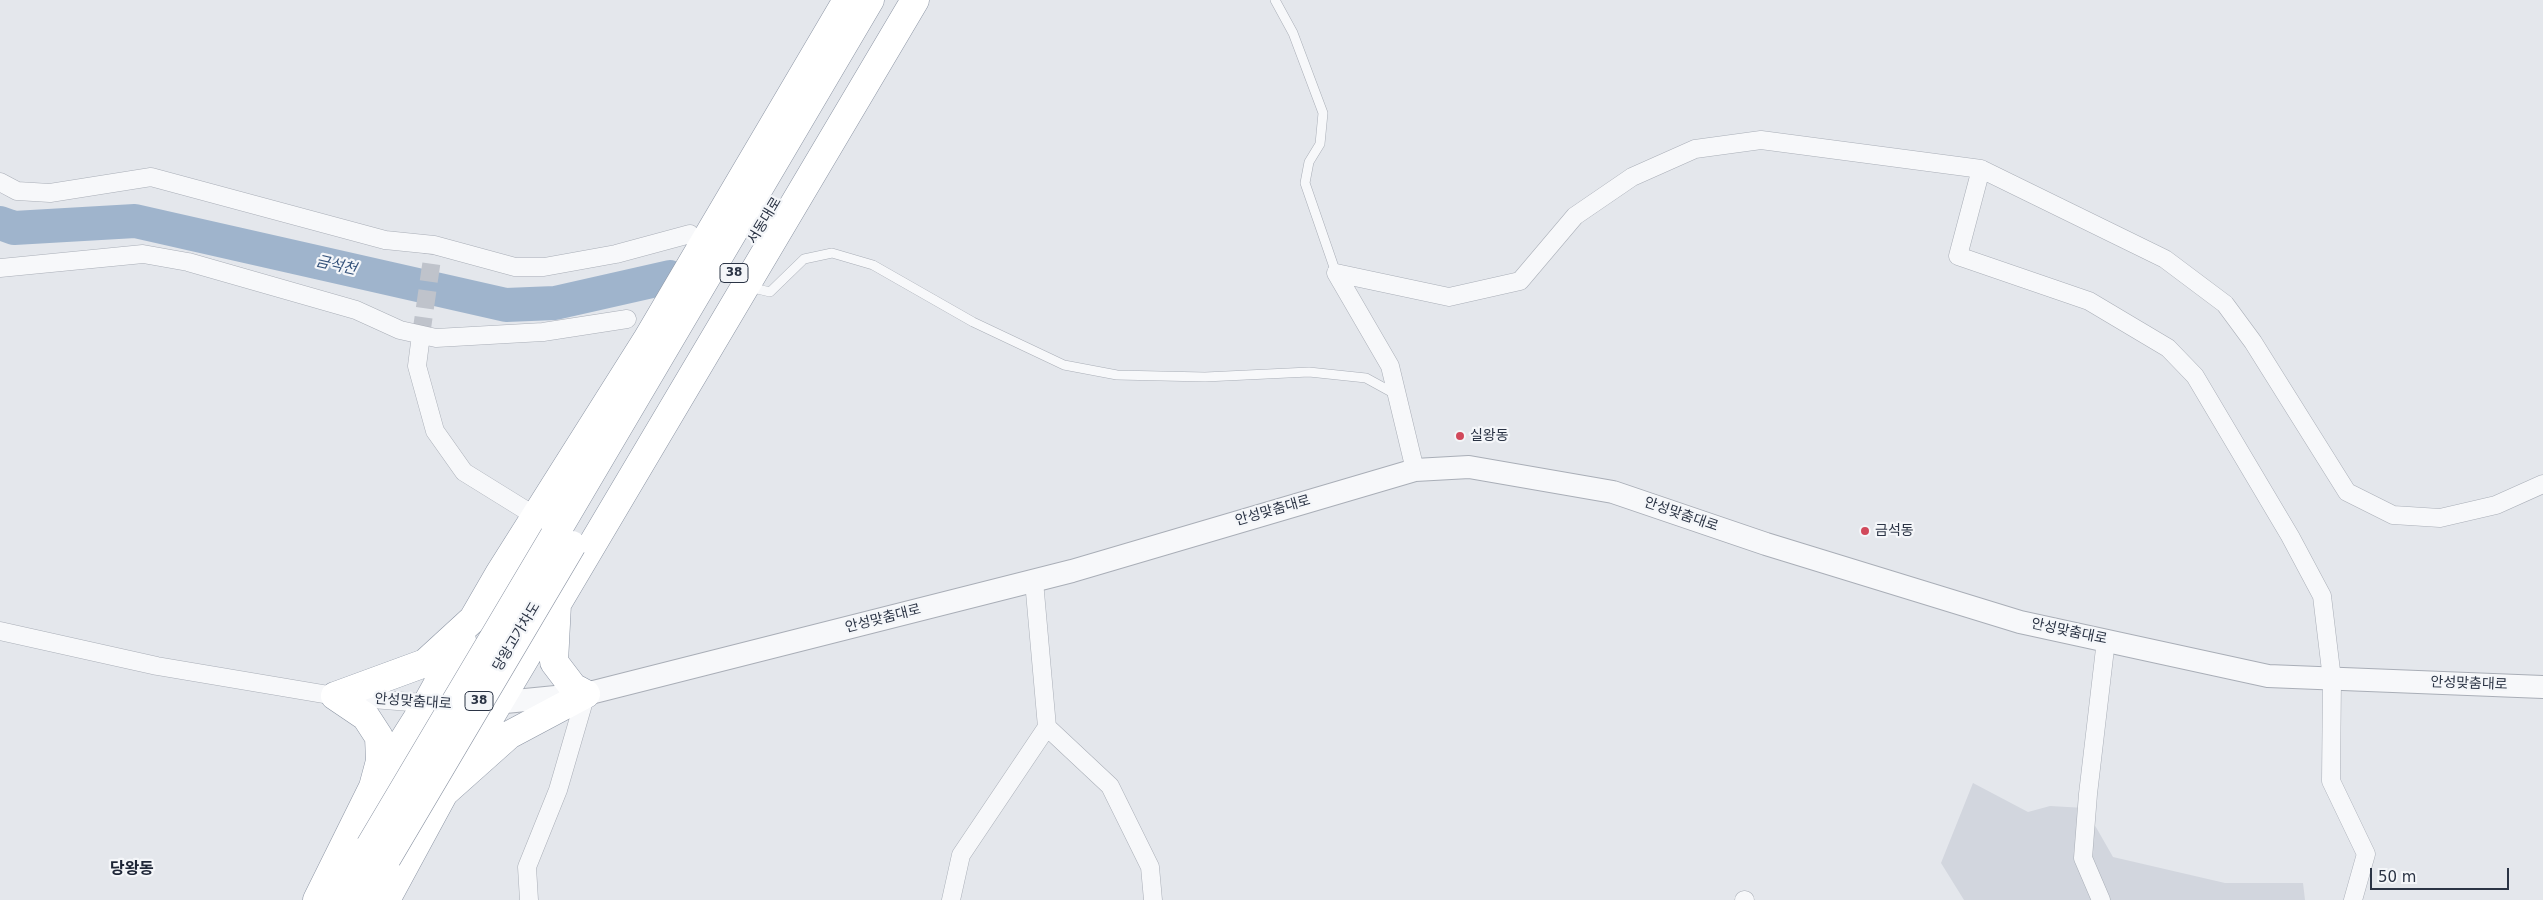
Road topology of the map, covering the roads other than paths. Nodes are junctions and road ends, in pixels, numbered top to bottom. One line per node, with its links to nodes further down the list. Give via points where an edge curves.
1 (847, 0): 17 (highway, via 646,341)
2 (870, 0): 18 (highway, 서동대로 / 38)
3 (896, 0): 18 (highway, 서동대로 / 38)
4 (915, 0): 11 (highway)
5 (1275, 0): 10 (lane, via 1293,33 1323,113 1320,144 1310,162 1305,183)
6 (1981, 169): 10 (street, via 1761,140 1695,149 1632,177 1575,216 1520,281 1449,297); 16 (street, via 2165,259 2225,304 2253,342 2347,492 2393,515 2440,518 2496,506); 24 (street, via 1958,256 2089,301 2168,348 2195,376 2322,596)
7 (0, 182): 8 (street, via 17,191 50,193 151,177 385,240 434,244 515,267 544,267 616,254)
8 (690, 234)
9 (0, 268): 13 (street, via 143,254 188,262 347,307 400,330)
10 (1336, 273): 14 (street, via 1390,366)
11 (747, 287): 14 (lane, via 770,292 804,259 832,253 872,265 973,322 1064,365 1117,375 1204,377 1309,372 1366,378); 20 (highway)
12 (627, 319): 13 (street, via 543,332 436,338)
13 (422, 335): 17 (street, via 417,366 436,431 464,472)
14 (1397, 395): 15 (street)
15 (1415, 470): 19 (street, 안성맞춤대로); 23 (street, 안성맞춤대로, via 1469,467 1613,492 1766,544 2020,622)
16 (2543, 484)
17 (536, 516): 21 (highway)
18 (563, 540): 33 (highway, 당왕고가차도 / 38, bridge)
19 (1034, 581): 26 (street, 안성맞춤대로); 30 (street)
20 (557, 604): 26 (highway, via 554,662 573,687); 29 (highway)
21 (473, 619): 27 (highway, via 425,663); 28 (highway)
22 (0, 631): 27 (street, 안성맞춤대로, via 157,666)
23 (2106, 640): 24 (street, 안성맞춤대로, via 2268,676); 41 (street, via 2083,858)
24 (2332, 679): 25 (street, 안성맞춤대로); 42 (street, via 2331,781 2366,854)
25 (2543, 687)
26 (586, 694): 29 (street, 안성맞춤대로); 32 (highway, via 509,735); 38 (street, via 558,790 527,867)
27 (335, 696): 28 (street, 안성맞춤대로); 31 (highway, via 366,717 379,737 380,761)
28 (437, 704): 29 (street, 안성맞춤대로); 31 (highway)
29 (496, 704): 32 (highway)
30 (1047, 727): 39 (street, via 960,855); 40 (street, via 1110,786 1150,868)
31 (373, 788): 34 (highway)
32 (444, 794): 37 (highway)
33 (378, 852): 35 (highway, 38); 36 (highway, 38)
34 (318, 900)
35 (341, 900)
36 (364, 900)
37 (386, 900)
38 (529, 900)
39 (951, 900)
40 (1153, 900)
41 (2101, 900)
42 (2353, 900)

